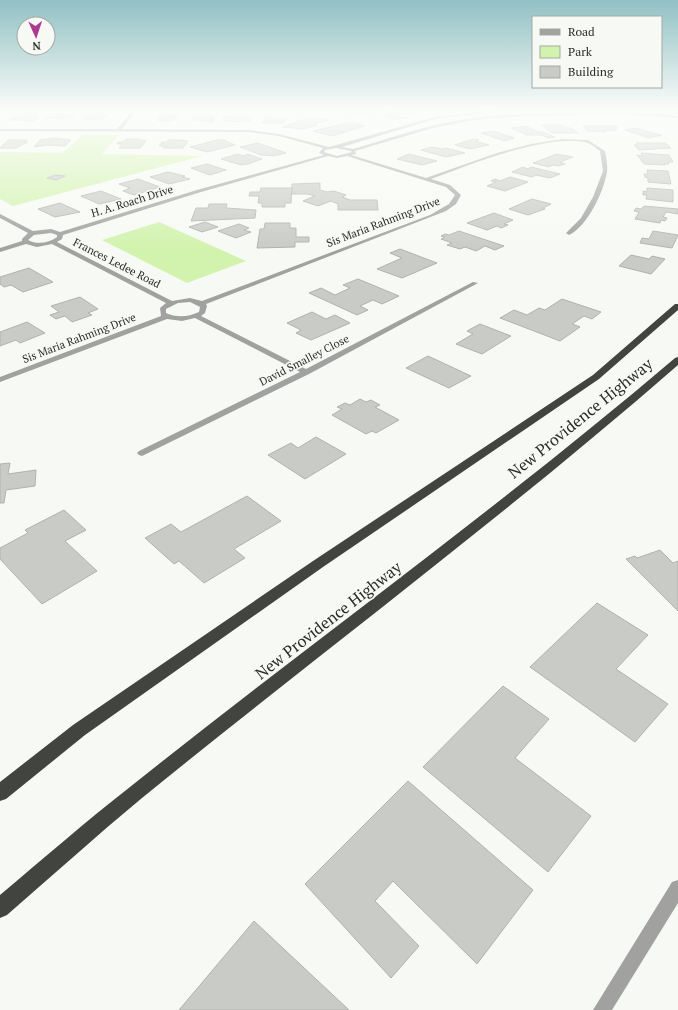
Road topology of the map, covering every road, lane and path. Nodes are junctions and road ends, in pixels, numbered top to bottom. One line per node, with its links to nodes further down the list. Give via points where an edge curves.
1 (326, 156): 9 (street, H. A. Roach Drive, via 199,191)
2 (360, 156): 5 (street, Sis Maria Rahming Drive)
3 (495, 156): 5 (street)
4 (605, 156): 8 (street, via 605,171 589,212)
5 (427, 179): 15 (street, Sis Maria Rahming Drive, via 454,190 458,195 451,206 432,216)
6 (0, 216): 7 (street)
7 (32, 233): 9 (street, via 51,231); 10 (street, via 25,238)
8 (569, 233)
9 (60, 234): 11 (street, via 60,238)
10 (26, 242): 11 (street); 12 (street)
11 (52, 242): 14 (street, Frances Ledee Road)
12 (0, 250)
13 (475, 283): 20 (street, David Smalley Close)
14 (171, 303): 15 (street, via 185,300); 17 (street, via 163,308)
15 (201, 304): 18 (street, via 204,310)
16 (678, 306): 23 (highway, New Providence Highway, via 596,378 332,555 92,721)
17 (167, 316): 18 (street, via 181,319); 21 (street, Sis Maria Rahming Drive)
18 (196, 316): 20 (street)
19 (678, 360): 25 (highway, New Providence Highway, via 612,417 439,556 135,793)
20 (306, 372): 22 (street, David Smalley Close)
21 (0, 380)
22 (142, 453)
23 (0, 793)
24 (678, 888): 26 (street)
25 (0, 908)
26 (602, 1010)

